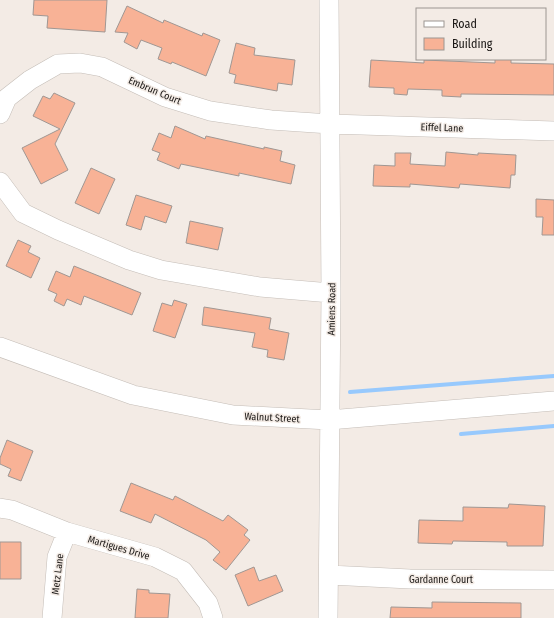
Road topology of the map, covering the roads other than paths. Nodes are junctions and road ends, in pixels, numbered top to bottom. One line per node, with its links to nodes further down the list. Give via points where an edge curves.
1 (329, 0): 3 (street, Amiens Road)
2 (0, 114): 3 (street, Embrun Court, via 7,98 30,80 58,64 80,63 102,67 165,97 210,111 271,120)
3 (330, 124): 4 (street, Eiffel Lane); 6 (street, Amiens Road)
4 (554, 130)
5 (0, 182): 6 (street, via 23,213 128,260 161,270 260,287)
6 (331, 293): 9 (street, Amiens Road)
7 (0, 348): 9 (street, Walnut Street, via 133,395 233,414)
8 (554, 401): 9 (street, Walnut Street)
9 (329, 420): 12 (street, Amiens Road)
10 (0, 508): 11 (street, Martigues Drive, via 12,510)
11 (67, 532): 14 (street, Metz Lane, via 57,557); 15 (street, Martigues Drive, via 155,557 183,571 208,603)
12 (329, 575): 13 (street, Gardanne Court, via 410,579); 16 (street, Amiens Road)
13 (554, 580)
14 (52, 618)
15 (213, 618)
16 (328, 618)

